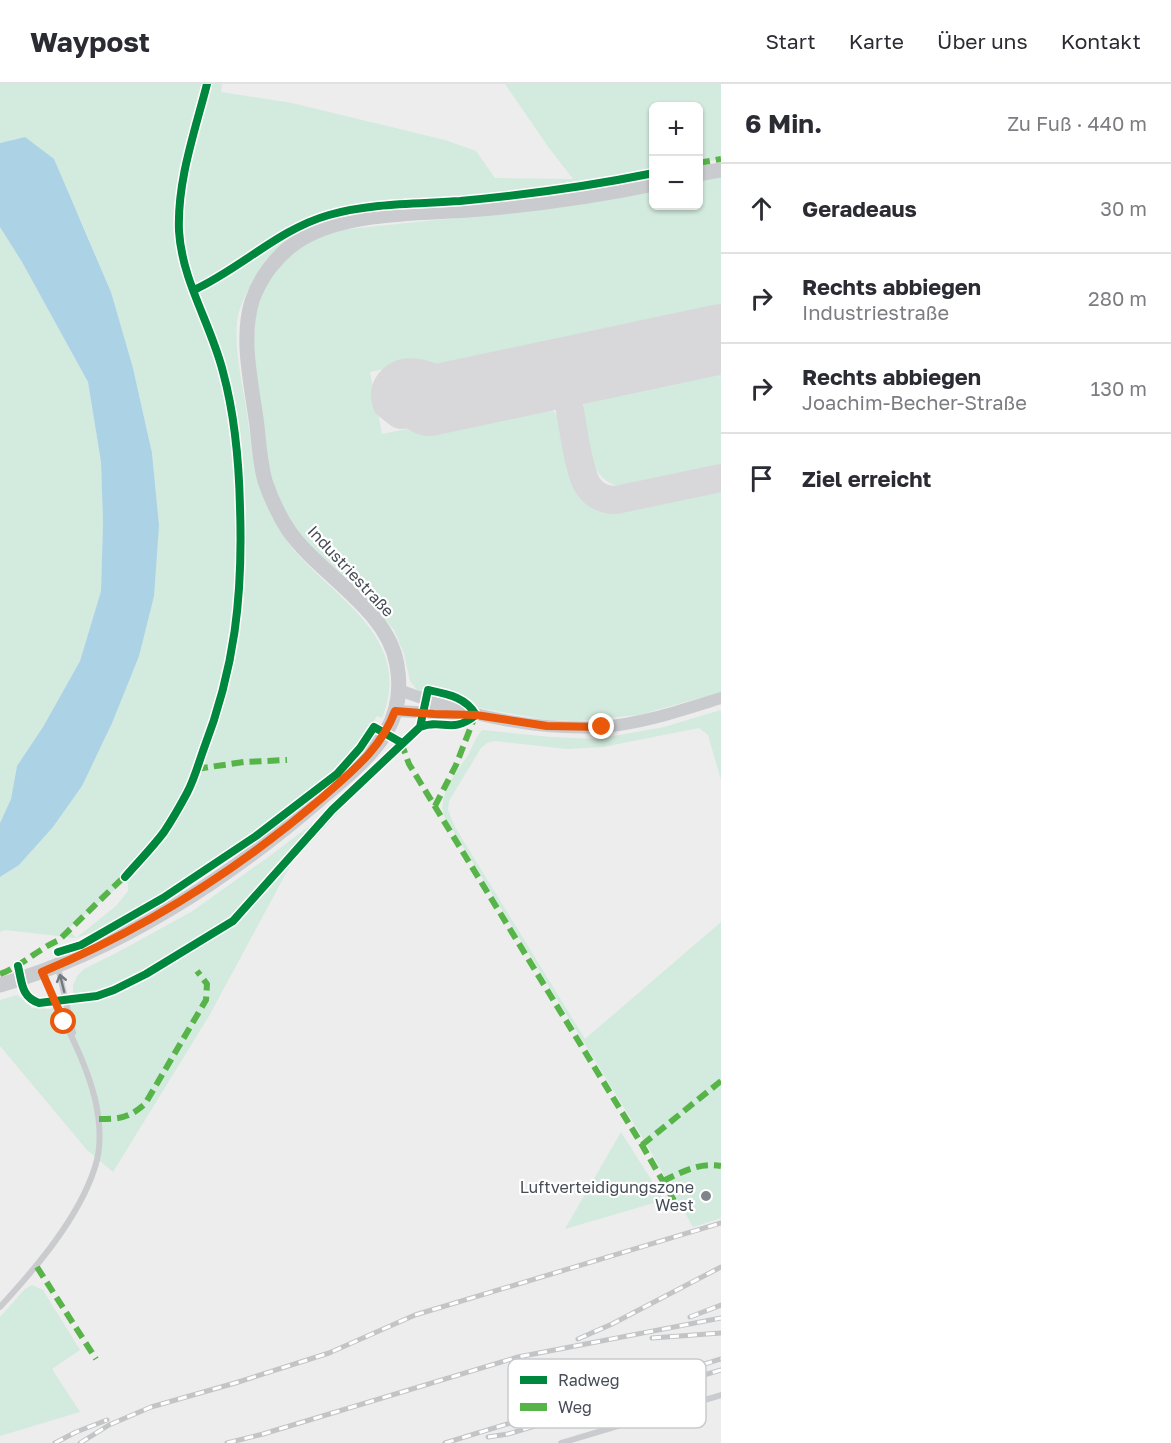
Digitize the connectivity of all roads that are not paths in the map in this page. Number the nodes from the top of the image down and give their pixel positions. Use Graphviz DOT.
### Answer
graph roads {
  1 [pos="721,170"];
  2 [pos="703,173"];
  3 [pos="649,185"];
  4 [pos="399,690"];
  5 [pos="721,698"];
  6 [pos="395,711"];
  7 [pos="476,715"];
  8 [pos="58,966"];
  9 [pos="42,972"];
  10 [pos="0,985"];
  11 [pos="75,1042"];
  12 [pos="0,1307"];
  13 [pos="721,1395"];
  14 [pos="706,1400"];
  15 [pos="611,1428"];
  16 [pos="561,1443"];
  1 -- 2 [label="street"];
  3 -- 4 [label="street, Industriestraße"];
  4 -- 6 [label="street, Industriestraße"];
  4 -- 7 [label="street"];
  5 -- 7 [label="street"];
  6 -- 7 [label="street"];
  6 -- 8 [label="street, Industriestraße"];
  8 -- 9 [label="street, Industriestraße"];
  11 -- 8 [label="lane, one-way"];
  9 -- 10 [label="street, Industriestraße"];
  9 -- 11 [label="lane"];
  11 -- 12 [label="lane"];
  13 -- 14 [label="lane"];
  15 -- 16 [label="lane"];
}
